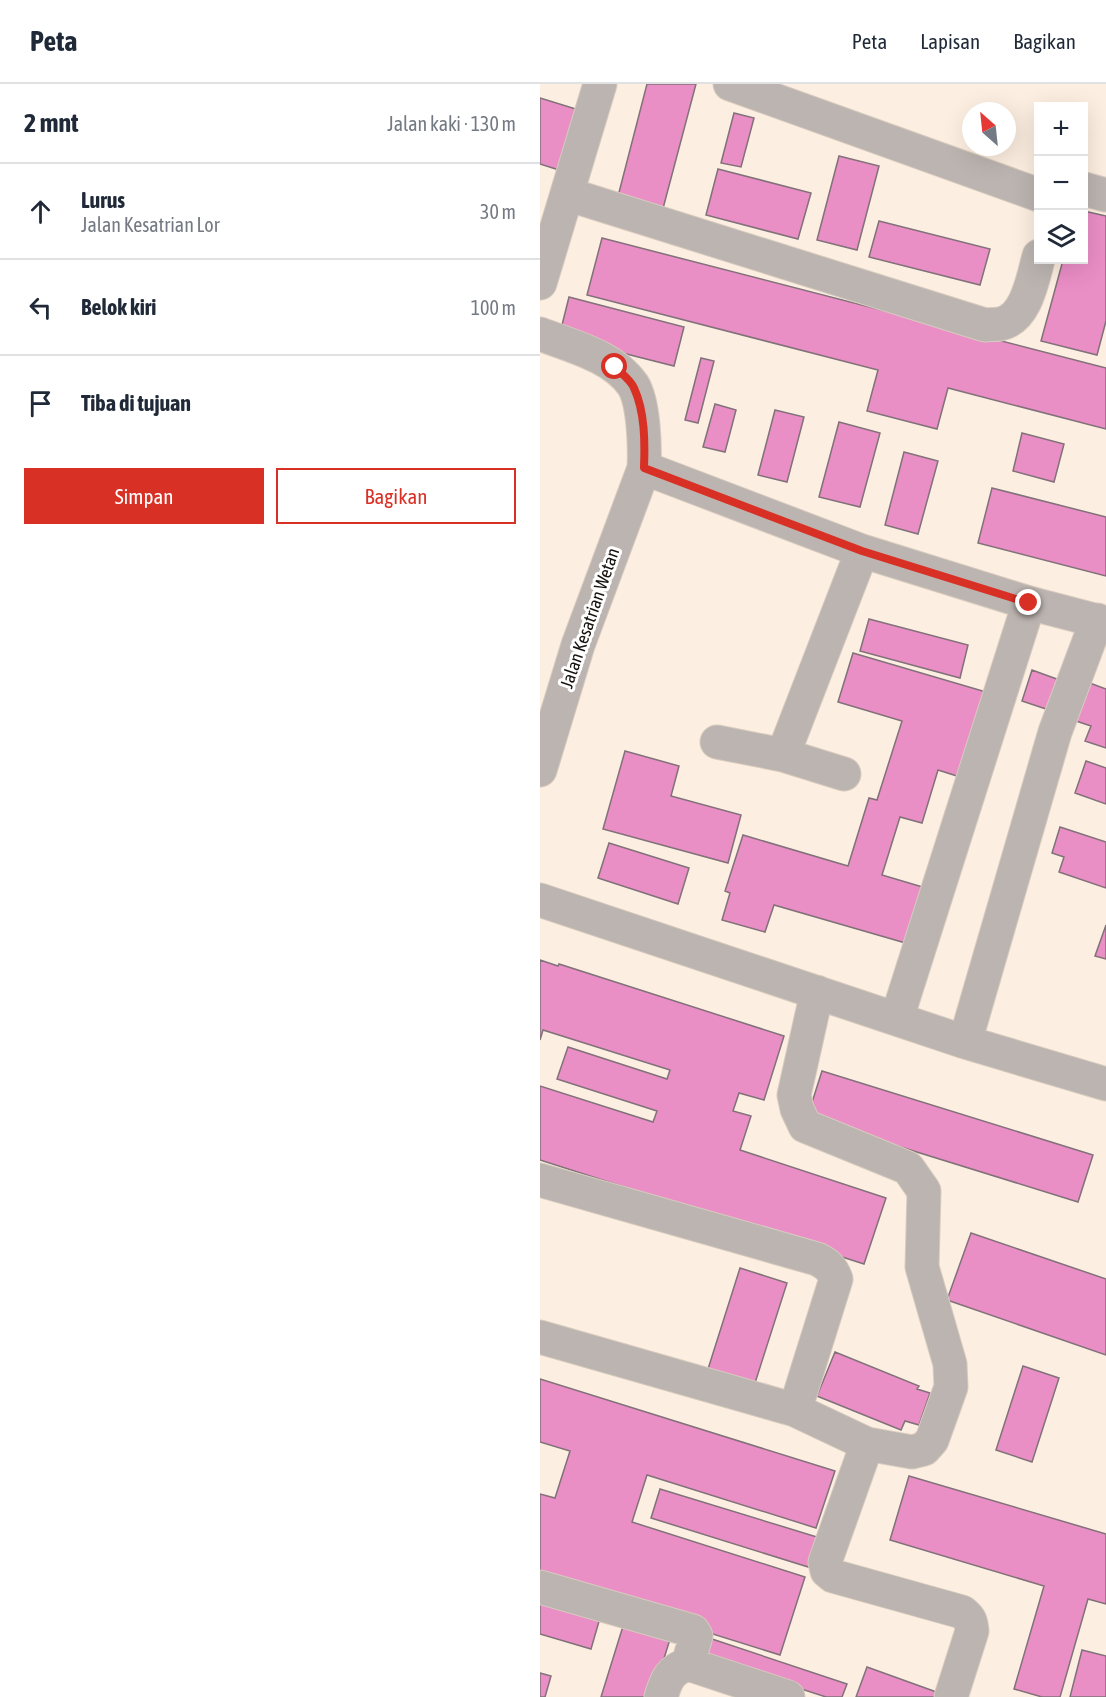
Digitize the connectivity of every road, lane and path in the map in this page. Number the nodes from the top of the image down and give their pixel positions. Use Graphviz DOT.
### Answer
graph roads {
  1 [pos="730,84"];
  2 [pos="596,85"];
  3 [pos="1088,190"];
  4 [pos="567,194"];
  5 [pos="1034,194"];
  6 [pos="1106,195"];
  7 [pos="1036,264"];
  8 [pos="540,283"];
  9 [pos="540,334"];
  10 [pos="644,468"];
  11 [pos="862,551"];
  12 [pos="1029,603"];
  13 [pos="1102,621"];
  14 [pos="717,742"];
  15 [pos="783,755"];
  16 [pos="540,770"];
  17 [pos="844,774"];
  18 [pos="540,900"];
  19 [pos="816,992"];
  20 [pos="897,1018"];
  21 [pos="965,1042"];
  22 [pos="1106,1084"];
  23 [pos="540,1180"];
  24 [pos="540,1337"];
  25 [pos="795,1410"];
  26 [pos="867,1444"];
  27 [pos="540,1587"];
  28 [pos="688,1664"];
  29 [pos="661,1697"];
  30 [pos="788,1697"];
  31 [pos="951,1697"];
  1 -- 5 [label="street"];
  2 -- 4 [label="street"];
  3 -- 6 [label="street"];
  4 -- 7 [label="street"];
  4 -- 8 [label="street"];
  9 -- 10 [label="street"];
  10 -- 11 [label="street"];
  10 -- 16 [label="street, Jalan Kesatrian Wetan"];
  11 -- 12 [label="street"];
  11 -- 15 [label="street"];
  12 -- 13 [label="street"];
  12 -- 20 [label="street"];
  13 -- 21 [label="street"];
  14 -- 15 [label="street"];
  15 -- 17 [label="street"];
  18 -- 19 [label="street"];
  19 -- 20 [label="street"];
  19 -- 26 [label="street"];
  20 -- 21 [label="street"];
  21 -- 22 [label="street"];
  23 -- 25 [label="street"];
  24 -- 25 [label="street"];
  25 -- 26 [label="street"];
  26 -- 31 [label="street"];
  27 -- 28 [label="street"];
  28 -- 29 [label="street"];
  28 -- 30 [label="street"];
}
